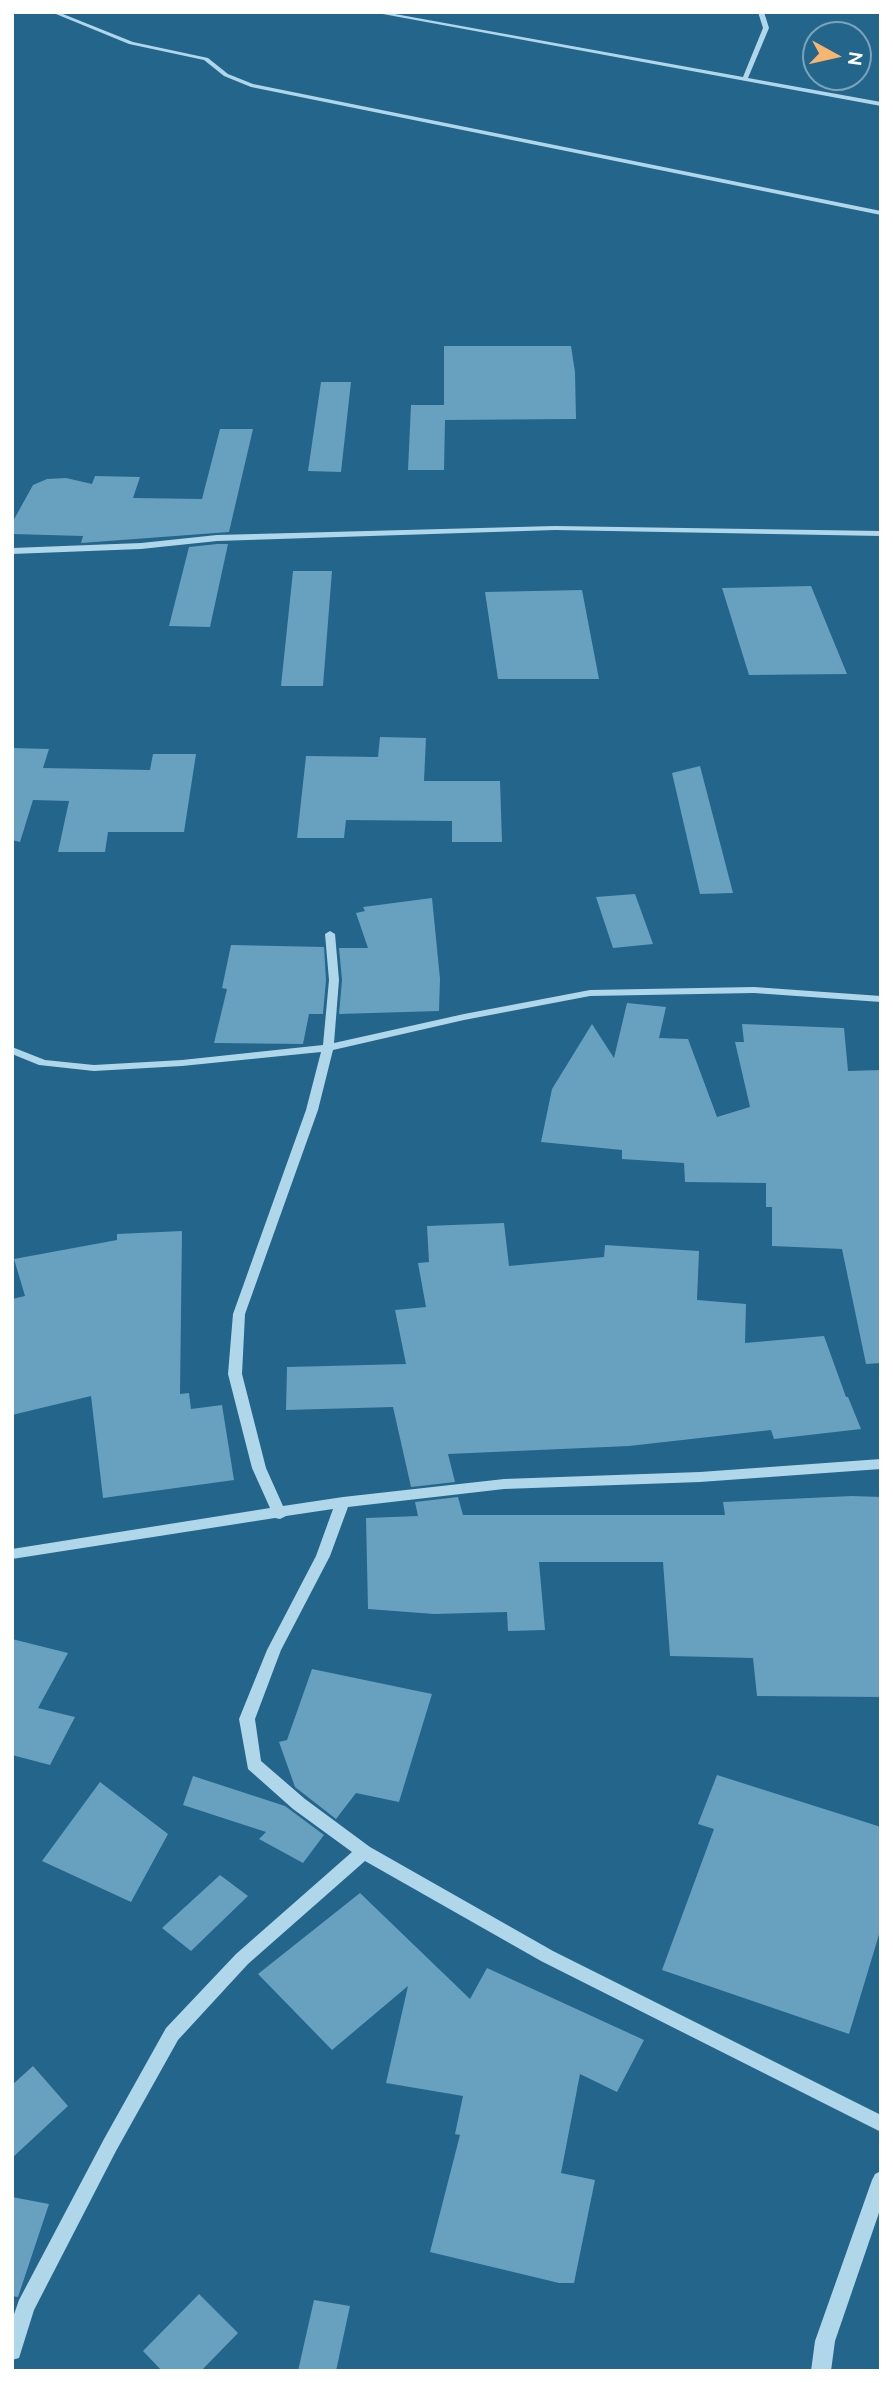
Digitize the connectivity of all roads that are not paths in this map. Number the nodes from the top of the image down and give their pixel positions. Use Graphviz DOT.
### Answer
graph roads {
  1 [pos="52,12"];
  2 [pos="374,12"];
  3 [pos="761,12"];
  4 [pos="745,79"];
  5 [pos="881,104"];
  6 [pos="881,213"];
  7 [pos="881,534"];
  8 [pos="12,551"];
  9 [pos="330,934"];
  10 [pos="881,999"];
  11 [pos="328,1048"];
  12 [pos="12,1050"];
  13 [pos="881,1464"];
  14 [pos="343,1502"];
  15 [pos="280,1514"];
  16 [pos="12,1554"];
  17 [pos="364,1852"];
  18 [pos="881,2124"];
  19 [pos="881,2180"];
  20 [pos="12,2351"];
  21 [pos="821,2371"];
  1 -- 6 [label="street"];
  2 -- 4 [label="street"];
  3 -- 4 [label="street"];
  4 -- 5 [label="street"];
  7 -- 8 [label="street"];
  9 -- 11 [label="street"];
  10 -- 11 [label="street"];
  11 -- 12 [label="street"];
  11 -- 15 [label="street"];
  13 -- 14 [label="street"];
  14 -- 15 [label="street"];
  14 -- 17 [label="street"];
  15 -- 16 [label="street"];
  17 -- 18 [label="street"];
  17 -- 20 [label="street"];
  19 -- 21 [label="street"];
}
